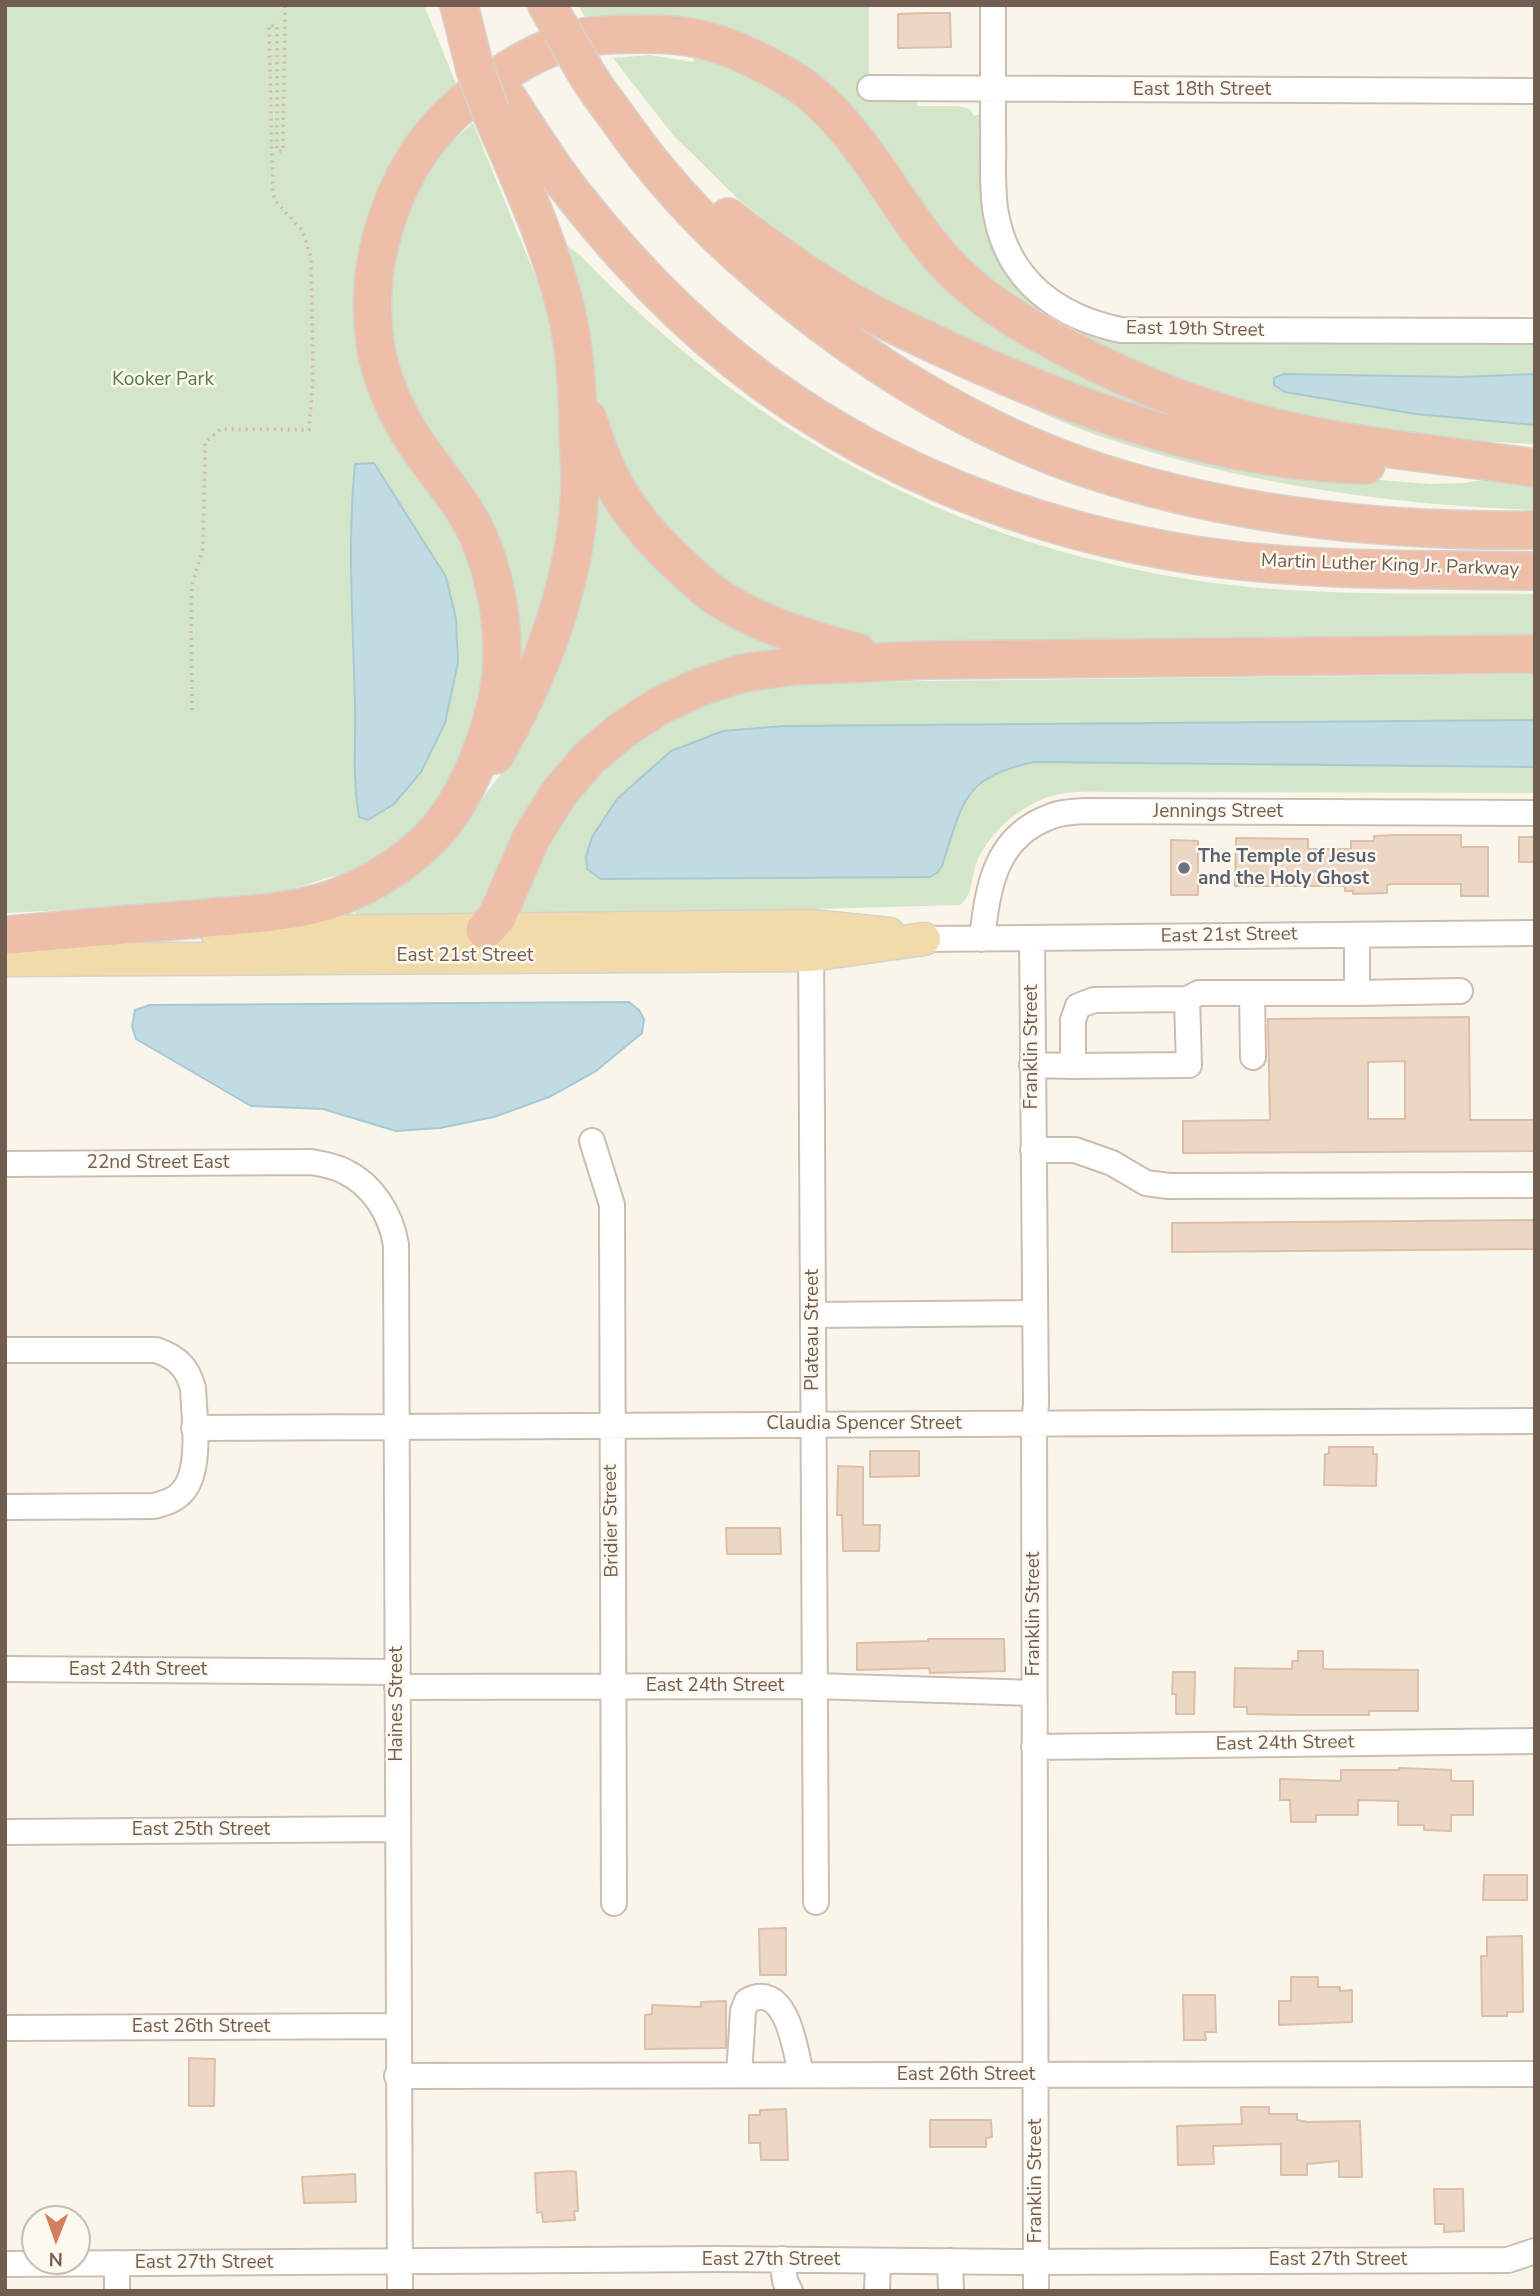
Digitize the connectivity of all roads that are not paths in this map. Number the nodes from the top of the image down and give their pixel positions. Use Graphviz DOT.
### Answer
graph roads {
  1 [pos="461,5"];
  2 [pos="993,5"];
  3 [pos="554,18"];
  4 [pos="587,74"];
  5 [pos="870,88"];
  6 [pos="993,89"];
  7 [pos="1535,90"];
  8 [pos="499,106"];
  9 [pos="1535,331"];
  10 [pos="576,377"];
  11 [pos="1533,467"];
  12 [pos="1535,530"];
  13 [pos="1535,571"];
  14 [pos="1530,654"];
  15 [pos="928,660"];
  16 [pos="459,800"];
  17 [pos="1535,813"];
  18 [pos="485,930"];
  19 [pos="1535,933"];
  20 [pos="1356,935"];
  21 [pos="1032,938"];
  22 [pos="924,939"];
  23 [pos="982,939"];
  24 [pos="811,940"];
  25 [pos="7,943"];
  26 [pos="443,955"];
  27 [pos="1460,991"];
  28 [pos="1252,993"];
  29 [pos="1357,993"];
  30 [pos="1187,999"];
  31 [pos="1253,1057"];
  32 [pos="1032,1065"];
  33 [pos="1073,1066"];
  34 [pos="592,1141"];
  35 [pos="1033,1150"];
  36 [pos="312,1161"];
  37 [pos="5,1164"];
  38 [pos="1535,1185"];
  39 [pos="1035,1313"];
  40 [pos="813,1315"];
  41 [pos="5,1350"];
  42 [pos="1535,1421"];
  43 [pos="1034,1424"];
  44 [pos="813,1425"];
  45 [pos="611,1426"];
  46 [pos="396,1427"];
  47 [pos="194,1429"];
  48 [pos="5,1507"];
  49 [pos="5,1669"];
  50 [pos="397,1680"];
  51 [pos="815,1686"];
  52 [pos="614,1687"];
  53 [pos="1034,1693"];
  54 [pos="1535,1741"];
  55 [pos="1034,1747"];
  56 [pos="397,1829"];
  57 [pos="5,1832"];
  58 [pos="816,1902"];
  59 [pos="614,1903"];
  60 [pos="397,2026"];
  61 [pos="5,2028"];
  62 [pos="1535,2074"];
  63 [pos="739,2075"];
  64 [pos="801,2075"];
  65 [pos="1036,2075"];
  66 [pos="397,2076"];
  67 [pos="1535,2251"];
  68 [pos="782,2259"];
  69 [pos="878,2261"];
  70 [pos="950,2261"];
  71 [pos="1036,2261"];
  72 [pos="399,2262"];
  73 [pos="117,2263"];
  74 [pos="5,2264"];
  75 [pos="117,2291"];
  76 [pos="400,2291"];
  77 [pos="790,2291"];
  78 [pos="877,2291"];
  79 [pos="950,2291"];
  80 [pos="1036,2291"];
  1 -- 8 [label="highway, bridge"];
  2 -- 6 [label="street"];
  3 -- 4 [label="highway, Martin Luther King Jr. Parkway, bridge"];
  4 -- 11 [label="highway"];
  4 -- 12 [label="highway, Martin Luther King Jr. Parkway"];
  5 -- 6 [label="street, East 18th Street"];
  6 -- 7 [label="street, East 18th Street"];
  6 -- 9 [label="street, East 19th Street"];
  8 -- 10 [label="highway"];
  8 -- 13 [label="highway, Martin Luther King Jr. Parkway"];
  10 -- 15 [label="highway"];
  10 -- 16 [label="highway"];
  11 -- 16 [label="highway"];
  14 -- 15 [label="highway"];
  15 -- 18 [label="highway"];
  16 -- 25 [label="highway"];
  17 -- 23 [label="street, Jennings Street"];
  18 -- 24 [label="main road, East 21st Street"];
  18 -- 25 [label="main road, East 21st Street"];
  18 -- 26 [label="street"];
  19 -- 20 [label="street, East 21st Street"];
  20 -- 21 [label="street, East 21st Street"];
  20 -- 29 [label="street"];
  21 -- 23 [label="street, East 21st Street"];
  21 -- 32 [label="street, Franklin Street"];
  22 -- 23 [label="street, East 21st Street"];
  22 -- 24 [label="main road, East 21st Street"];
  24 -- 26 [label="main road, East 21st Street"];
  24 -- 40 [label="street, Plateau Street"];
  25 -- 26 [label="main road, East 21st Street"];
  27 -- 29 [label="street"];
  28 -- 29 [label="street"];
  28 -- 30 [label="street"];
  28 -- 31 [label="street"];
  30 -- 33 [label="street"];
  30 -- 33 [label="street"];
  32 -- 33 [label="street"];
  32 -- 35 [label="street, Franklin Street"];
  34 -- 45 [label="street, Bridier Street"];
  35 -- 38 [label="street"];
  35 -- 39 [label="street, Franklin Street"];
  36 -- 37 [label="street, 22nd Street East"];
  36 -- 46 [label="street, Haines Street"];
  39 -- 40 [label="street"];
  39 -- 43 [label="street, Franklin Street"];
  40 -- 44 [label="street, Plateau Street"];
  41 -- 47 [label="street"];
  42 -- 43 [label="street, Claudia Spencer Street"];
  43 -- 44 [label="street, Claudia Spencer Street"];
  43 -- 53 [label="street, Franklin Street"];
  44 -- 45 [label="street, Claudia Spencer Street"];
  44 -- 51 [label="street, Plateau Street"];
  45 -- 46 [label="street, Claudia Spencer Street"];
  45 -- 52 [label="street, Bridier Street"];
  46 -- 47 [label="street, Claudia Spencer Street"];
  46 -- 50 [label="street, Haines Street"];
  47 -- 48 [label="street"];
  49 -- 50 [label="street, East 24th Street"];
  50 -- 52 [label="street, East 24th Street"];
  50 -- 56 [label="street, Haines Street"];
  51 -- 52 [label="street, East 24th Street"];
  51 -- 53 [label="street, East 24th Street"];
  51 -- 58 [label="street, Plateau Street"];
  52 -- 59 [label="street, Bridier Street"];
  53 -- 55 [label="street, Franklin Street"];
  54 -- 55 [label="street, East 24th Street"];
  55 -- 65 [label="street, Franklin Street"];
  56 -- 57 [label="street, East 25th Street"];
  56 -- 60 [label="street, Haines Street"];
  60 -- 61 [label="street, East 26th Street"];
  60 -- 66 [label="street, Haines Street"];
  62 -- 65 [label="street, East 26th Street"];
  63 -- 64 [label="street, East 26th Street"];
  63 -- 64 [label="street"];
  63 -- 66 [label="street, East 26th Street"];
  64 -- 65 [label="street, East 26th Street"];
  65 -- 71 [label="street, Franklin Street"];
  66 -- 72 [label="street, Haines Street"];
  67 -- 71 [label="street, East 27th Street"];
  68 -- 69 [label="street, East 27th Street"];
  68 -- 72 [label="street, East 27th Street"];
  68 -- 77 [label="street"];
  69 -- 70 [label="street, East 27th Street"];
  69 -- 78 [label="street"];
  70 -- 71 [label="street, East 27th Street"];
  70 -- 79 [label="street"];
  71 -- 80 [label="street, Franklin Street"];
  72 -- 73 [label="street, East 27th Street"];
  72 -- 76 [label="street, Haines Street"];
  73 -- 74 [label="street, East 27th Street"];
  73 -- 75 [label="street"];
}
